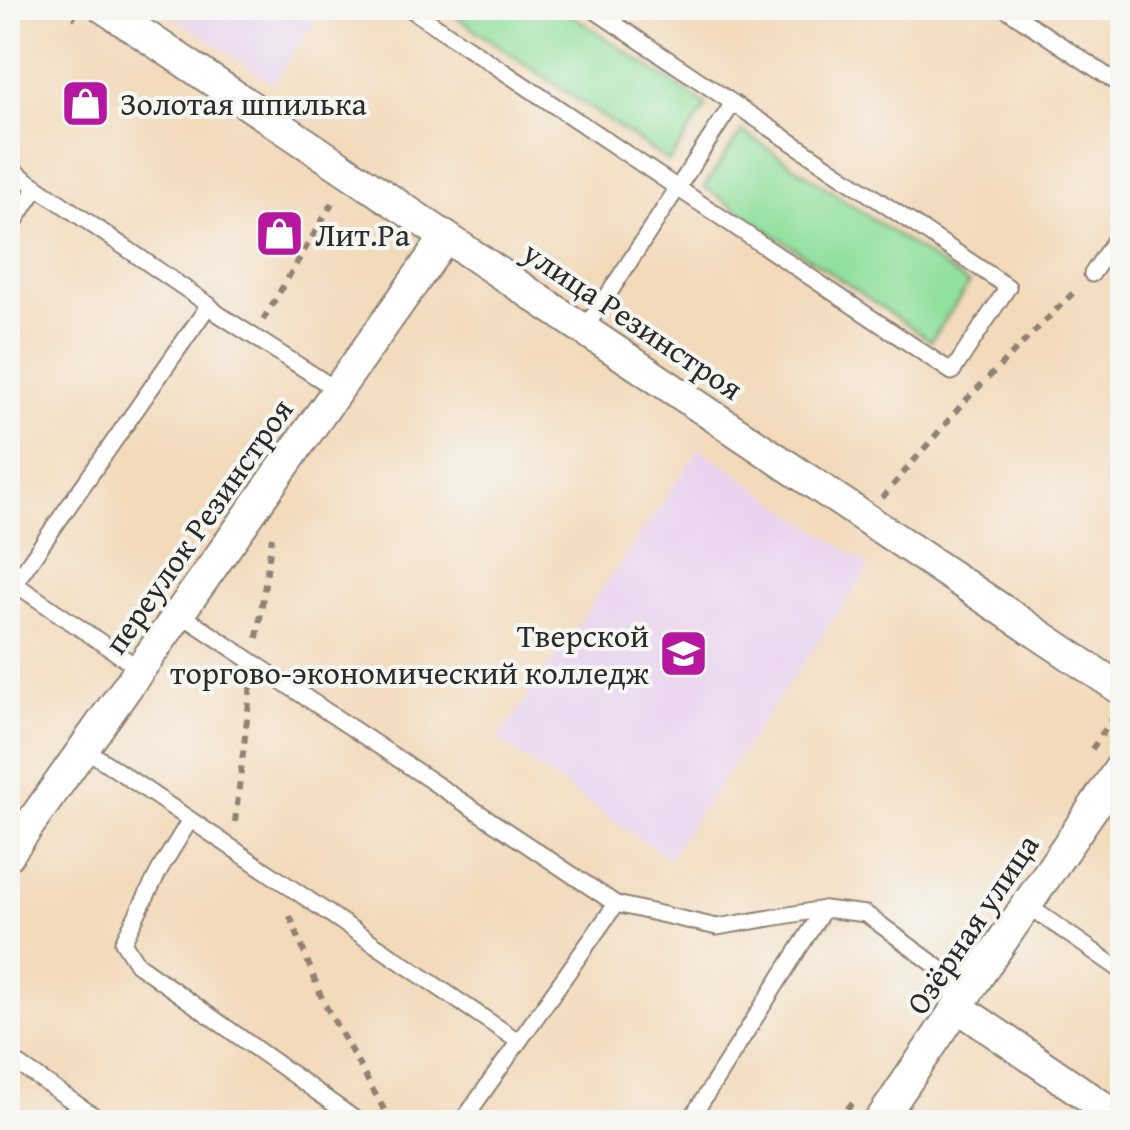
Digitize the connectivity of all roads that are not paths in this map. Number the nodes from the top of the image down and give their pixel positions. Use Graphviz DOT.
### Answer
graph roads {
  1 [pos="104,8"];
  2 [pos="409,8"];
  3 [pos="591,8"];
  4 [pos="1005,8"];
  5 [pos="1122,86"];
  6 [pos="733,103"];
  7 [pos="8,167"];
  8 [pos="677,187"];
  9 [pos="38,188"];
  10 [pos="1122,229"];
  11 [pos="8,232"];
  12 [pos="446,237"];
  13 [pos="1092,274"];
  14 [pos="209,305"];
  15 [pos="583,328"];
  16 [pos="337,390"];
  17 [pos="10,585"];
  18 [pos="179,613"];
  19 [pos="140,669"];
  20 [pos="1122,690"];
  21 [pos="84,748"];
  22 [pos="1122,765"];
  23 [pos="190,820"];
  24 [pos="8,855"];
  25 [pos="616,904"];
  26 [pos="1027,905"];
  27 [pos="824,909"];
  28 [pos="1122,971"];
  29 [pos="958,1007"];
  30 [pos="518,1041"];
  31 [pos="8,1056"];
  32 [pos="1121,1117"];
  33 [pos="102,1122"];
  34 [pos="359,1122"];
  35 [pos="462,1122"];
  36 [pos="688,1122"];
  37 [pos="879,1122"];
  1 -- 12 [label="street, улица Резинстроя"];
  2 -- 8 [label="lane"];
  3 -- 6 [label="lane"];
  4 -- 5 [label="lane"];
  6 -- 8 [label="lane"];
  6 -- 8 [label="lane"];
  7 -- 9 [label="lane"];
  8 -- 15 [label="lane"];
  9 -- 11 [label="lane"];
  9 -- 14 [label="lane"];
  10 -- 13 [label="lane"];
  12 -- 15 [label="street, улица Резинстроя"];
  12 -- 16 [label="street, переулок Резинстроя"];
  14 -- 16 [label="lane"];
  14 -- 17 [label="lane"];
  15 -- 20 [label="street, улица Резинстроя"];
  16 -- 18 [label="street, переулок Резинстроя"];
  17 -- 19 [label="lane"];
  18 -- 19 [label="street, переулок Резинстроя"];
  18 -- 25 [label="lane"];
  19 -- 21 [label="street, переулок Резинстроя"];
  21 -- 23 [label="lane"];
  21 -- 24 [label="street, переулок Резинстроя"];
  22 -- 26 [label="street, Озёрная улица"];
  23 -- 30 [label="lane"];
  23 -- 34 [label="lane"];
  25 -- 27 [label="lane"];
  25 -- 30 [label="lane"];
  26 -- 28 [label="lane"];
  26 -- 29 [label="street, Озёрная улица"];
  27 -- 29 [label="lane"];
  27 -- 36 [label="lane"];
  29 -- 32 [label="street"];
  29 -- 37 [label="street, Озёрная улица"];
  30 -- 35 [label="lane"];
  31 -- 33 [label="lane"];
}
